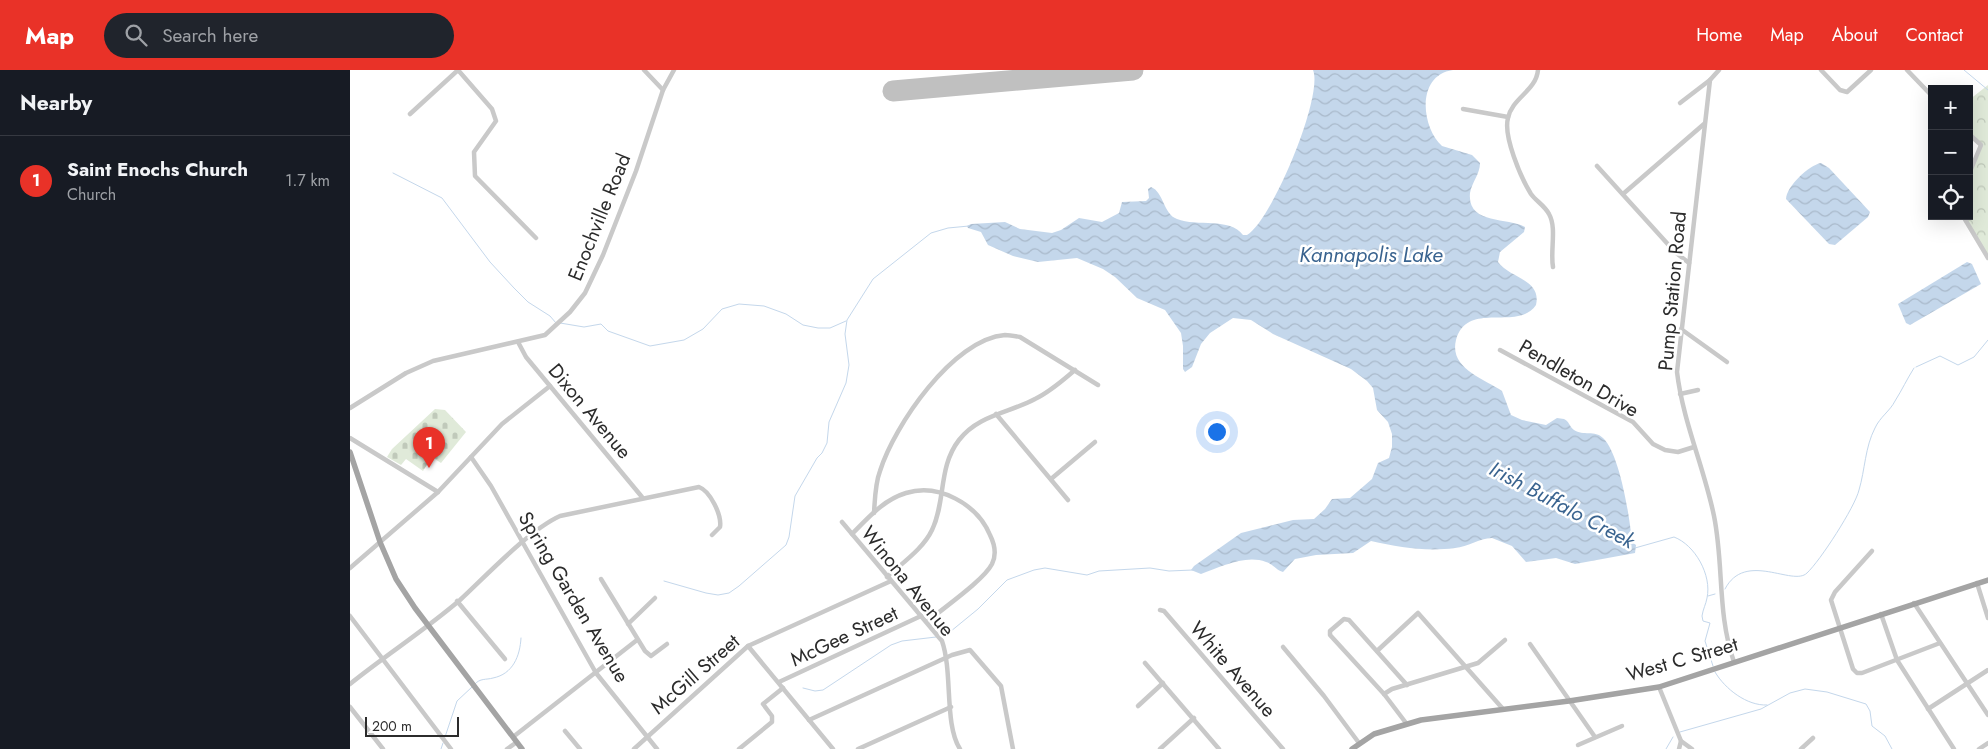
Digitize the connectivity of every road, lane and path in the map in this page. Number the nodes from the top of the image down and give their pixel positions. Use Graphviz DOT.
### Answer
graph roads {
  1 [pos="458,70"];
  2 [pos="644,70"];
  3 [pos="674,70"];
  4 [pos="1538,70"];
  5 [pos="1719,70"];
  6 [pos="1821,70"];
  7 [pos="1871,70"];
  8 [pos="1906,70"];
  9 [pos="1710,80"];
  10 [pos="663,90"];
  11 [pos="1928,92"];
  12 [pos="1680,103"];
  13 [pos="1463,109"];
  14 [pos="410,114"];
  15 [pos="1508,118"];
  16 [pos="1704,124"];
  17 [pos="1973,138"];
  18 [pos="1973,165"];
  19 [pos="1598,166"];
  20 [pos="1623,194"];
  21 [pos="1965,220"];
  22 [pos="536,238"];
  23 [pos="1988,258"];
  24 [pos="1689,263"];
  25 [pos="1553,267"];
  26 [pos="1682,329"];
  27 [pos="518,342"];
  28 [pos="1500,350"];
  29 [pos="1727,362"];
  30 [pos="1074,370"];
  31 [pos="1098,385"];
  32 [pos="550,386"];
  33 [pos="1698,390"];
  34 [pos="1680,394"];
  35 [pos="350,408"];
  36 [pos="996,414"];
  37 [pos="350,438"];
  38 [pos="1095,442"];
  39 [pos="1694,447"];
  40 [pos="350,452"];
  41 [pos="470,457"];
  42 [pos="1051,480"];
  43 [pos="438,492"];
  44 [pos="942,493"];
  45 [pos="642,497"];
  46 [pos="1068,500"];
  47 [pos="874,513"];
  48 [pos="842,522"];
  49 [pos="852,534"];
  50 [pos="712,535"];
  51 [pos="380,542"];
  52 [pos="523,543"];
  53 [pos="1872,550"];
  54 [pos="350,568"];
  55 [pos="601,579"];
  56 [pos="889,579"];
  57 [pos="1988,580"];
  58 [pos="1977,583"];
  59 [pos="655,598"];
  60 [pos="458,602"];
  61 [pos="1914,603"];
  62 [pos="1160,610"];
  63 [pos="1881,614"];
  64 [pos="350,616"];
  65 [pos="921,616"];
  66 [pos="1988,618"];
  67 [pos="927,622"];
  68 [pos="428,624"];
  69 [pos="628,624"];
  70 [pos="1840,628"];
  71 [pos="637,640"];
  72 [pos="1505,640"];
  73 [pos="1940,643"];
  74 [pos="667,644"];
  75 [pos="1530,644"];
  76 [pos="748,646"];
  77 [pos="1283,647"];
  78 [pos="1377,651"];
  79 [pos="382,658"];
  80 [pos="948,658"];
  81 [pos="505,659"];
  82 [pos="1897,660"];
  83 [pos="1734,662"];
  84 [pos="1145,663"];
  85 [pos="1466,667"];
  86 [pos="1988,670"];
  87 [pos="596,673"];
  88 [pos="779,682"];
  89 [pos="1164,683"];
  90 [pos="1968,683"];
  91 [pos="350,684"];
  92 [pos="1407,685"];
  93 [pos="1659,687"];
  94 [pos="783,688"];
  95 [pos="1384,694"];
  96 [pos="1569,701"];
  97 [pos="1138,706"];
  98 [pos="350,707"];
  99 [pos="951,707"];
  100 [pos="1503,709"];
  101 [pos="1928,709"];
  102 [pos="1988,715"];
  103 [pos="1194,718"];
  104 [pos="809,720"];
  105 [pos="1406,723"];
  106 [pos="1622,726"];
  107 [pos="564,731"];
  108 [pos="647,737"];
  109 [pos="1596,737"];
  110 [pos="1813,738"];
  111 [pos="515,740"];
  112 [pos="1681,741"];
  113 [pos="1988,743"];
  114 [pos="1359,744"];
  115 [pos="1578,745"];
  116 [pos="383,749"];
  117 [pos="451,749"];
  118 [pos="507,749"];
  119 [pos="522,749"];
  120 [pos="580,749"];
  121 [pos="634,749"];
  122 [pos="657,749"];
  123 [pos="739,749"];
  124 [pos="834,749"];
  125 [pos="858,749"];
  126 [pos="960,749"];
  127 [pos="1013,749"];
  128 [pos="1160,749"];
  129 [pos="1219,749"];
  130 [pos="1283,749"];
  131 [pos="1352,749"];
  132 [pos="1679,749"];
  133 [pos="1692,749"];
  134 [pos="1801,749"];
  135 [pos="1954,749"];
  136 [pos="1979,749"];
  1 -- 14 [label="street"];
  1 -- 22 [label="street"];
  2 -- 10 [label="street"];
  3 -- 10 [label="street, Enochville Road"];
  4 -- 15 [label="street"];
  5 -- 9 [label="street"];
  6 -- 7 [label="street"];
  8 -- 11 [label="street"];
  9 -- 12 [label="street"];
  9 -- 16 [label="street, Pump Station Road"];
  10 -- 27 [label="street, Enochville Road"];
  13 -- 15 [label="street"];
  15 -- 25 [label="street"];
  16 -- 20 [label="street"];
  16 -- 24 [label="street, Pump Station Road"];
  17 -- 18 [label="street"];
  19 -- 20 [label="street"];
  20 -- 24 [label="street"];
  21 -- 23 [label="street"];
  24 -- 26 [label="street, Pump Station Road"];
  26 -- 29 [label="street"];
  26 -- 34 [label="street, Pump Station Road"];
  27 -- 32 [label="street, Dixon Avenue"];
  27 -- 35 [label="street, Enochville Road"];
  28 -- 39 [label="street, Pendleton Drive"];
  30 -- 31 [label="street"];
  30 -- 36 [label="street, McGill Street"];
  30 -- 47 [label="street"];
  32 -- 41 [label="street"];
  32 -- 45 [label="street, Dixon Avenue"];
  33 -- 34 [label="street"];
  34 -- 39 [label="street, Pump Station Road"];
  36 -- 42 [label="street"];
  36 -- 44 [label="street, McGill Street"];
  37 -- 43 [label="street"];
  38 -- 42 [label="street"];
  39 -- 83 [label="street, Pump Station Road"];
  40 -- 51 [label="main road"];
  41 -- 43 [label="street"];
  41 -- 52 [label="street, Spring Garden Avenue"];
  42 -- 46 [label="street"];
  43 -- 51 [label="street"];
  44 -- 47 [label="street"];
  44 -- 56 [label="street, McGill Street"];
  44 -- 67 [label="street"];
  45 -- 50 [label="street"];
  45 -- 52 [label="street"];
  47 -- 49 [label="street"];
  48 -- 49 [label="street, Winona Avenue"];
  49 -- 56 [label="street, Winona Avenue"];
  51 -- 54 [label="street"];
  51 -- 68 [label="main road"];
  52 -- 60 [label="street"];
  52 -- 87 [label="street, Spring Garden Avenue"];
  53 -- 70 [label="street"];
  55 -- 69 [label="street"];
  56 -- 65 [label="street, Winona Avenue"];
  56 -- 76 [label="street, McGill Street"];
  57 -- 58 [label="main road, West C Street"];
  58 -- 61 [label="main road, West C Street"];
  58 -- 66 [label="street"];
  59 -- 69 [label="street"];
  60 -- 68 [label="street"];
  60 -- 81 [label="street"];
  61 -- 63 [label="main road, West C Street"];
  61 -- 73 [label="street"];
  62 -- 130 [label="street, White Avenue"];
  63 -- 70 [label="main road, West C Street"];
  63 -- 82 [label="street"];
  64 -- 79 [label="street"];
  65 -- 67 [label="street, Winona Avenue"];
  65 -- 88 [label="street, McGee Street"];
  67 -- 80 [label="street, Winona Avenue"];
  68 -- 79 [label="street"];
  68 -- 111 [label="main road"];
  69 -- 71 [label="street"];
  70 -- 82 [label="street"];
  70 -- 83 [label="main road, West C Street"];
  71 -- 74 [label="street"];
  71 -- 87 [label="street"];
  72 -- 85 [label="street"];
  73 -- 82 [label="street"];
  73 -- 90 [label="street"];
  75 -- 96 [label="street"];
  76 -- 88 [label="street"];
  76 -- 108 [label="street, McGill Street"];
  77 -- 114 [label="street"];
  78 -- 85 [label="street"];
  78 -- 92 [label="street"];
  78 -- 95 [label="street"];
  79 -- 91 [label="street"];
  79 -- 117 [label="street"];
  80 -- 99 [label="street, Winona Avenue"];
  80 -- 104 [label="street"];
  80 -- 127 [label="street"];
  82 -- 101 [label="street"];
  83 -- 93 [label="main road, West C Street"];
  84 -- 89 [label="street"];
  85 -- 92 [label="street"];
  85 -- 100 [label="street"];
  86 -- 90 [label="street"];
  87 -- 108 [label="street, Spring Garden Avenue"];
  87 -- 111 [label="street"];
  88 -- 94 [label="street"];
  89 -- 97 [label="street"];
  89 -- 103 [label="street"];
  90 -- 101 [label="street"];
  90 -- 102 [label="street"];
  92 -- 95 [label="street"];
  93 -- 96 [label="main road, West C Street"];
  93 -- 112 [label="street"];
  94 -- 104 [label="street"];
  94 -- 123 [label="street"];
  95 -- 105 [label="street"];
  96 -- 100 [label="main road, West C Street"];
  96 -- 109 [label="street"];
  98 -- 116 [label="street"];
  99 -- 125 [label="street"];
  99 -- 126 [label="street, Winona Avenue"];
  100 -- 105 [label="main road, West C Street"];
  101 -- 135 [label="street"];
  103 -- 128 [label="street"];
  103 -- 129 [label="street"];
  104 -- 124 [label="street"];
  105 -- 114 [label="main road, West C Street"];
  106 -- 109 [label="street"];
  107 -- 120 [label="street"];
  108 -- 121 [label="street, McGill Street"];
  108 -- 122 [label="street, Spring Garden Avenue"];
  109 -- 115 [label="street"];
  110 -- 134 [label="street"];
  111 -- 118 [label="street"];
  111 -- 119 [label="main road"];
  112 -- 132 [label="street"];
  112 -- 133 [label="street"];
  113 -- 136 [label="street"];
  114 -- 131 [label="main road, West C Street"];
}
